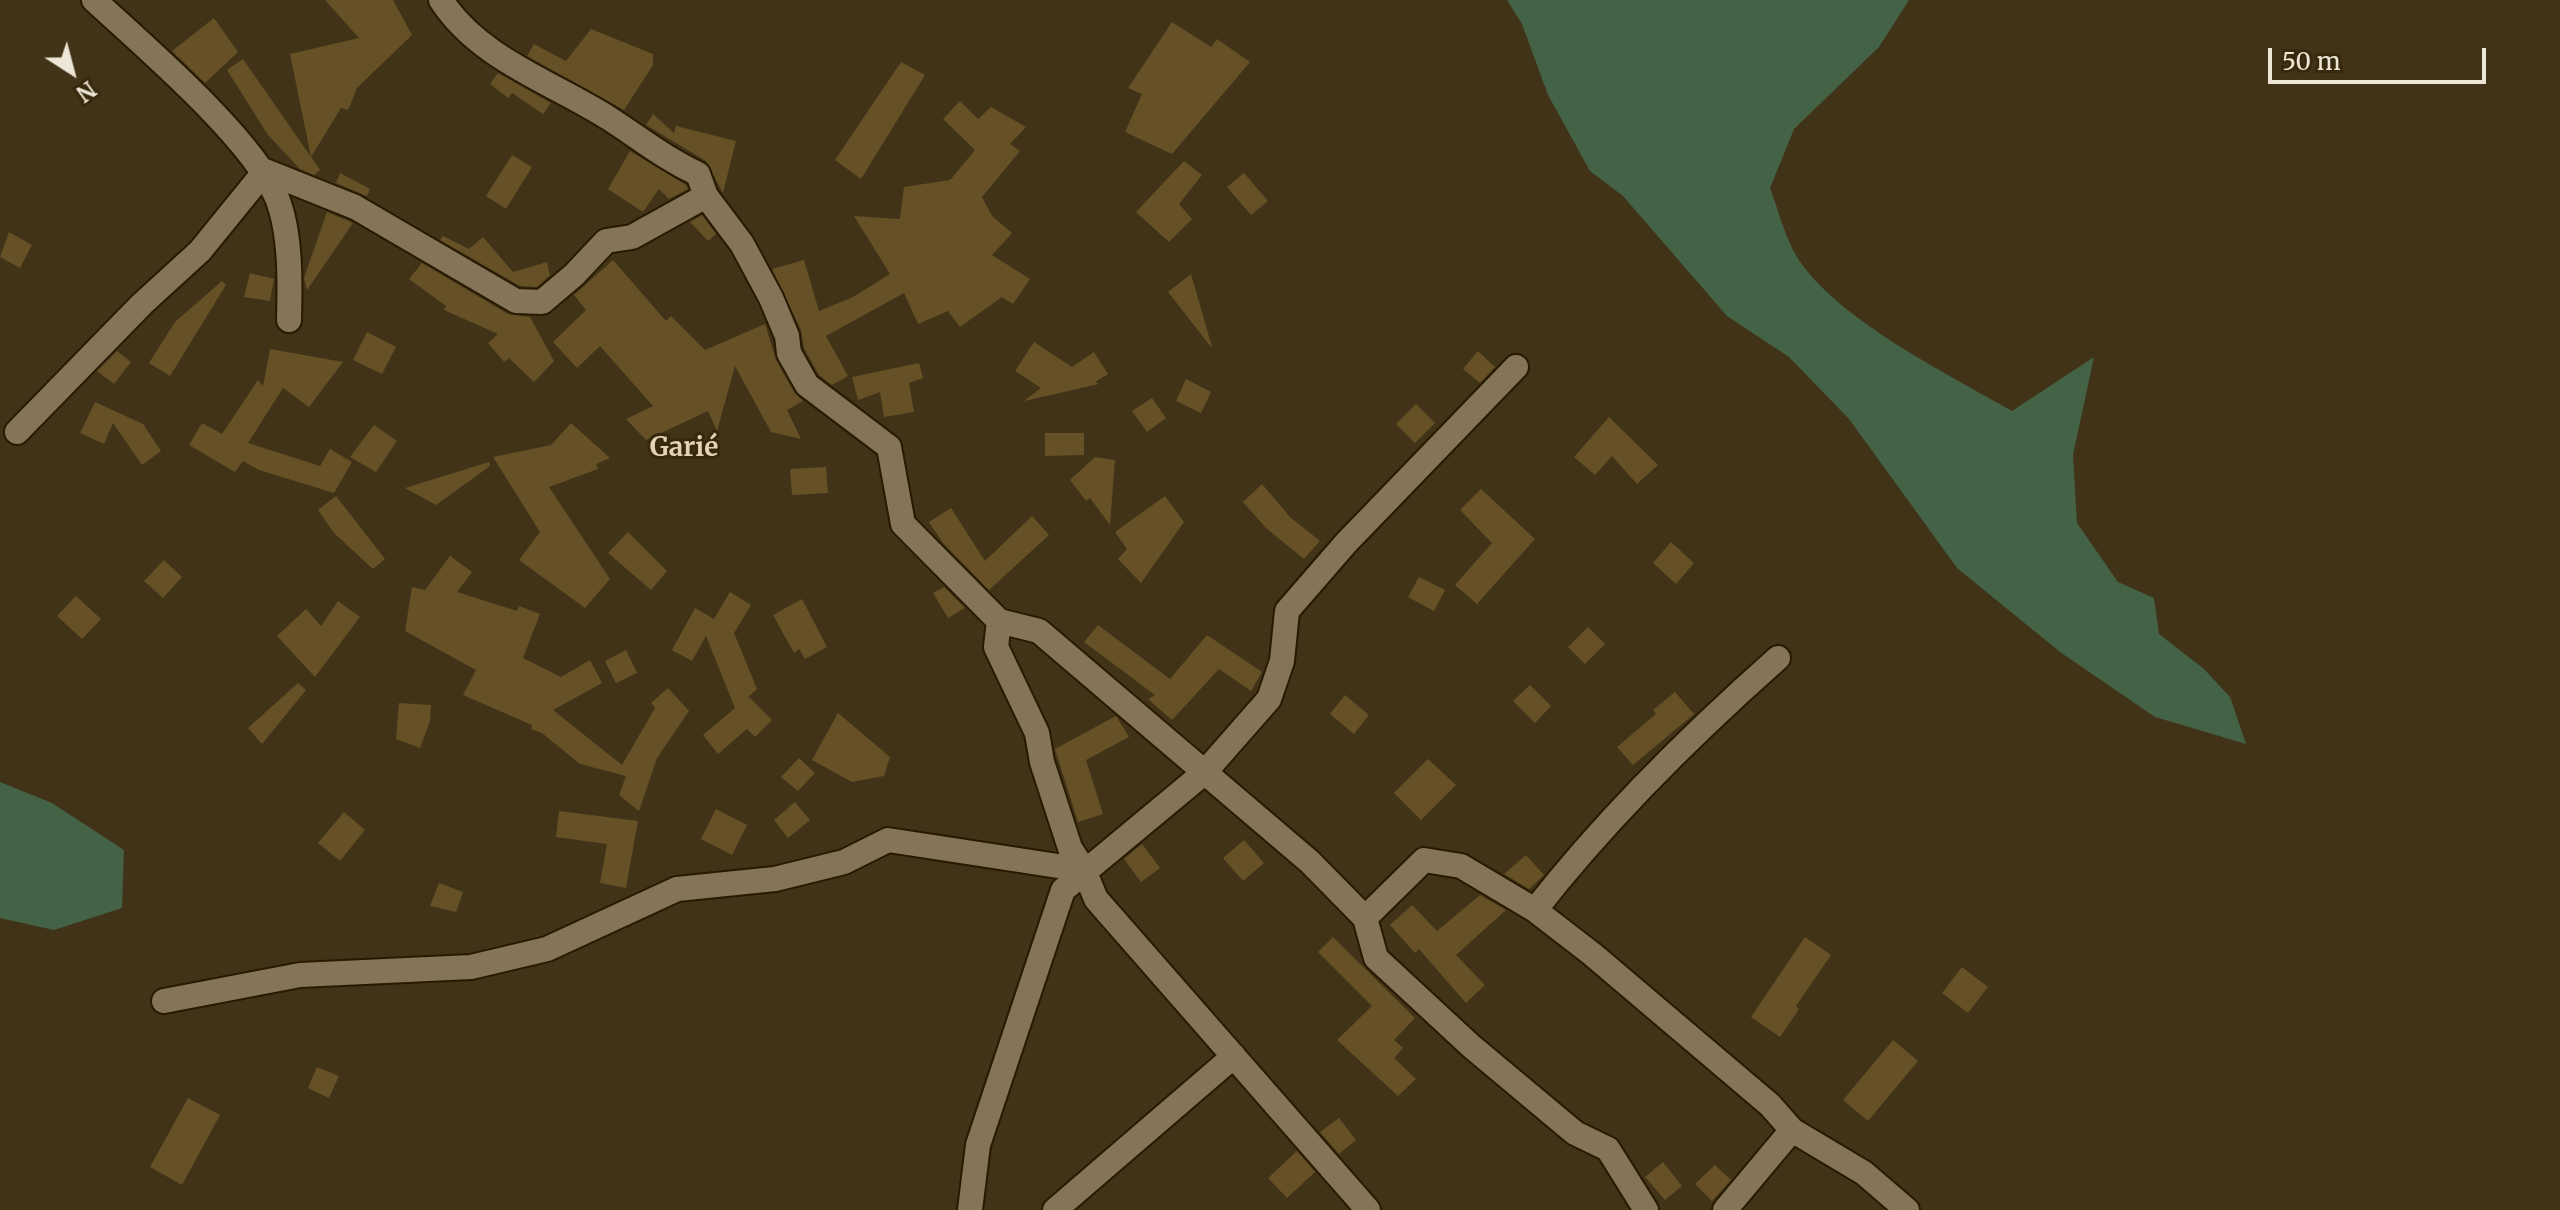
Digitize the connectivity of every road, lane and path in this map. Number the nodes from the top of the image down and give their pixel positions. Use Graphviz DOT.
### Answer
graph roads {
  1 [pos="95,0"];
  2 [pos="441,0"];
  3 [pos="265,171"];
  4 [pos="706,196"];
  5 [pos="289,320"];
  6 [pos="1516,367"];
  7 [pos="17,432"];
  8 [pos="999,621"];
  9 [pos="1778,658"];
  10 [pos="1205,772"];
  11 [pos="1084,870"];
  12 [pos="1535,910"];
  13 [pos="1365,918"];
  14 [pos="164,1001"];
  15 [pos="1234,1056"];
  16 [pos="1792,1130"];
  17 [pos="970,1210"];
  18 [pos="1055,1210"];
  19 [pos="1368,1210"];
  20 [pos="1646,1210"];
  21 [pos="1725,1210"];
  22 [pos="1907,1210"];
  1 -- 3 [label="street"];
  2 -- 4 [label="street"];
  3 -- 4 [label="street"];
  3 -- 5 [label="street"];
  3 -- 7 [label="street"];
  4 -- 8 [label="street"];
  6 -- 10 [label="street"];
  8 -- 10 [label="street"];
  8 -- 11 [label="street"];
  9 -- 12 [label="street"];
  10 -- 11 [label="street"];
  10 -- 13 [label="street"];
  11 -- 14 [label="street"];
  11 -- 15 [label="street"];
  11 -- 17 [label="street"];
  12 -- 13 [label="street"];
  12 -- 16 [label="street"];
  13 -- 20 [label="street"];
  15 -- 18 [label="street"];
  15 -- 19 [label="street"];
  16 -- 21 [label="street"];
  16 -- 22 [label="street"];
}
